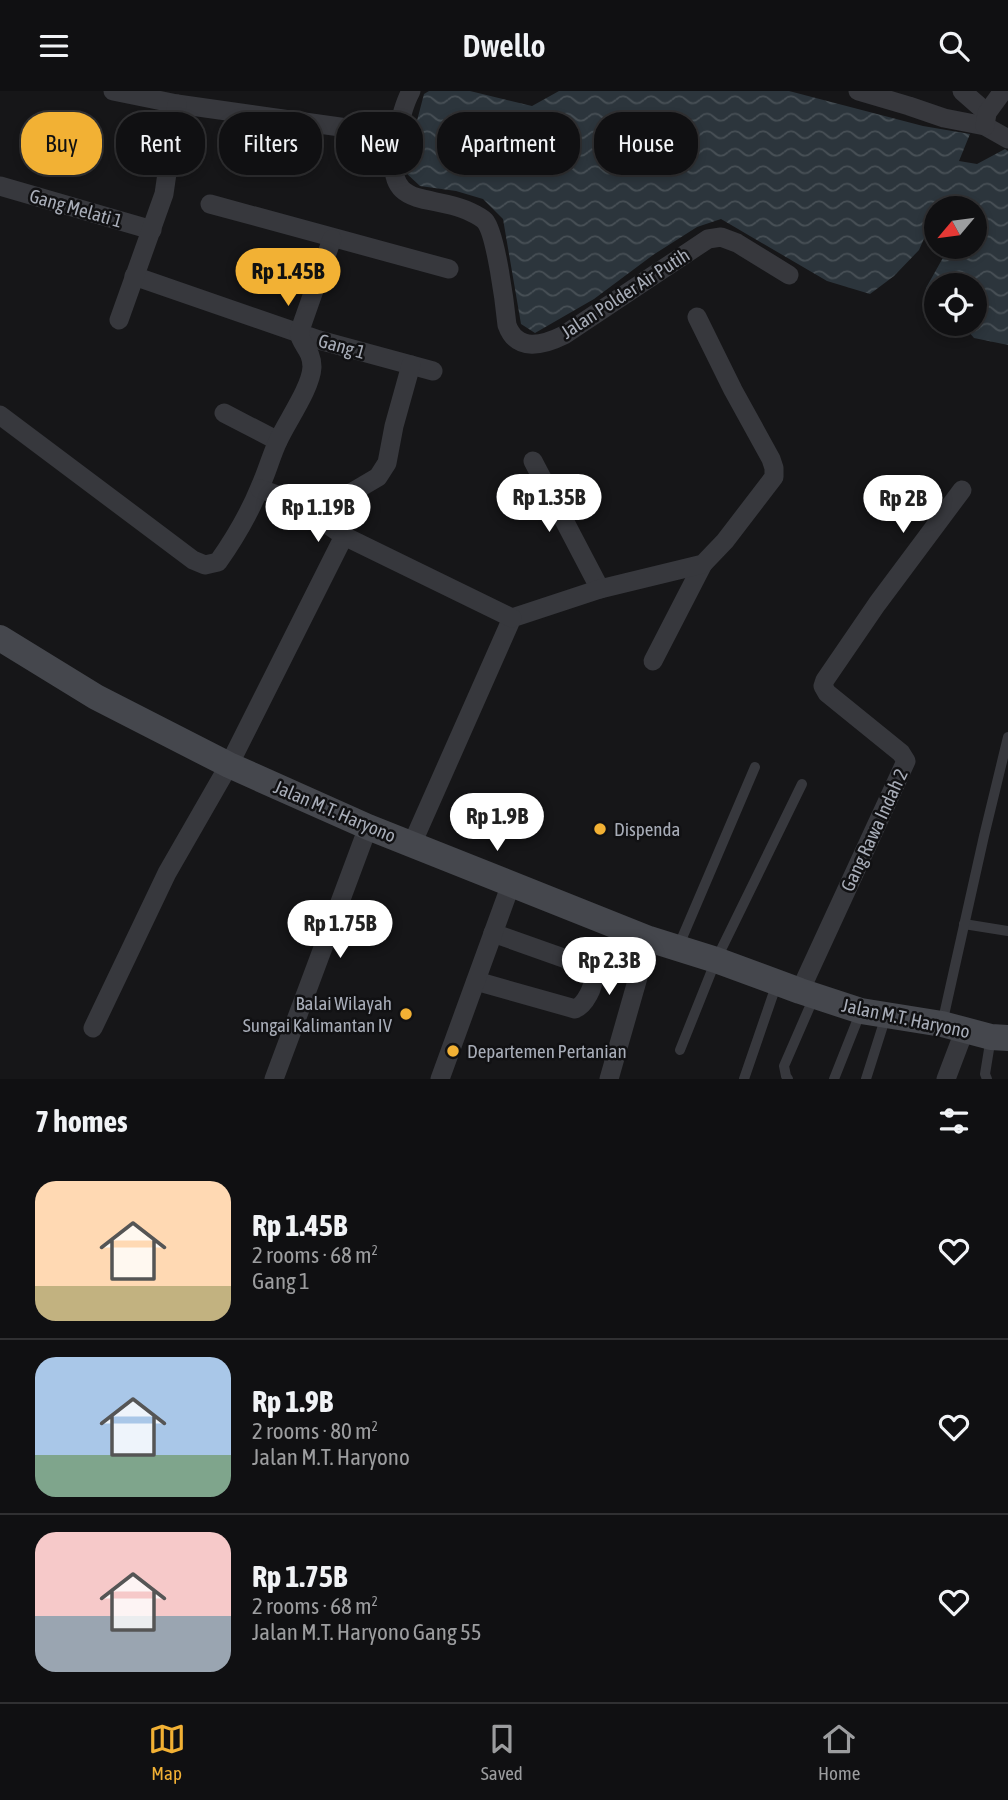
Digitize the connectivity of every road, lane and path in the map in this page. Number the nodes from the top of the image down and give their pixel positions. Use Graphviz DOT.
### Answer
graph roads {
  1 [pos="113,91"];
  2 [pos="411,91"];
  3 [pos="858,91"];
  4 [pos="962,91"];
  5 [pos="1003,91"];
  6 [pos="177,104"];
  7 [pos="404,112"];
  8 [pos="986,119"];
  9 [pos="336,126"];
  10 [pos="1008,139"];
  11 [pos="396,175"];
  12 [pos="0,186"];
  13 [pos="210,204"];
  14 [pos="152,230"];
  15 [pos="332,239"];
  16 [pos="449,269"];
  17 [pos="789,275"];
  18 [pos="134,276"];
  19 [pos="696,317"];
  20 [pos="119,320"];
  21 [pos="299,333"];
  22 [pos="411,365"];
  23 [pos="433,371"];
  24 [pos="224,412"];
  25 [pos="0,415"];
  26 [pos="278,441"];
  27 [pos="533,461"];
  28 [pos="260,489"];
  29 [pos="962,490"];
  30 [pos="292,501"];
  31 [pos="344,536"];
  32 [pos="703,565"];
  33 [pos="600,589"];
  34 [pos="512,618"];
  35 [pos="0,638"];
  36 [pos="653,661"];
  37 [pos="1008,737"];
  38 [pos="229,765"];
  39 [pos="755,767"];
  40 [pos="802,783"];
  41 [pos="369,827"];
  42 [pos="412,844"];
  43 [pos="509,888"];
  44 [pos="964,924"];
  45 [pos="494,930"];
  46 [pos="1008,931"];
  47 [pos="649,939"];
  48 [pos="677,949"];
  49 [pos="716,960"];
  50 [pos="475,981"];
  51 [pos="797,990"];
  52 [pos="874,1013"];
  53 [pos="953,1026"];
  54 [pos="93,1028"];
  55 [pos="1000,1038"];
  56 [pos="680,1050"];
  57 [pos="274,1079"];
  58 [pos="440,1079"];
  59 [pos="609,1079"];
  60 [pos="744,1079"];
  61 [pos="788,1079"];
  62 [pos="834,1079"];
  63 [pos="866,1079"];
  64 [pos="946,1079"];
  65 [pos="987,1079"];
  1 -- 6 [label="street"];
  2 -- 7 [label="street, Jalan Polder Air Putih"];
  3 -- 8 [label="street"];
  4 -- 8 [label="street"];
  5 -- 8 [label="street"];
  6 -- 9 [label="street"];
  6 -- 14 [label="street"];
  8 -- 10 [label="street"];
  11 -- 17 [label="street, Jalan Polder Air Putih"];
  12 -- 14 [label="street, Gang Melati 1"];
  13 -- 15 [label="street"];
  14 -- 18 [label="street"];
  15 -- 16 [label="street"];
  15 -- 21 [label="street"];
  18 -- 20 [label="street"];
  18 -- 21 [label="street, Gang 1"];
  19 -- 32 [label="street"];
  21 -- 22 [label="street, Gang 1"];
  21 -- 26 [label="street"];
  22 -- 23 [label="street, Gang 1"];
  22 -- 30 [label="street"];
  24 -- 26 [label="street"];
  25 -- 28 [label="street"];
  26 -- 28 [label="street"];
  27 -- 33 [label="street"];
  28 -- 30 [label="street"];
  29 -- 51 [label="street, Gang Rawa Indah 2"];
  30 -- 31 [label="street"];
  31 -- 34 [label="street"];
  31 -- 38 [label="street"];
  32 -- 33 [label="street"];
  32 -- 36 [label="street"];
  33 -- 34 [label="street"];
  34 -- 42 [label="street"];
  35 -- 38 [label="main road, Jalan M.T. Haryono"];
  37 -- 44 [label="lane"];
  38 -- 41 [label="main road, Jalan M.T. Haryono"];
  38 -- 54 [label="street"];
  39 -- 48 [label="lane"];
  40 -- 49 [label="lane"];
  41 -- 42 [label="main road, Jalan M.T. Haryono"];
  41 -- 57 [label="street"];
  42 -- 43 [label="main road, Jalan M.T. Haryono"];
  43 -- 45 [label="street"];
  43 -- 47 [label="main road, Jalan M.T. Haryono"];
  44 -- 46 [label="lane"];
  44 -- 53 [label="lane"];
  45 -- 50 [label="street"];
  45 -- 50 [label="street"];
  47 -- 48 [label="main road, Jalan M.T. Haryono"];
  47 -- 59 [label="street"];
  48 -- 49 [label="main road, Jalan M.T. Haryono"];
  49 -- 51 [label="main road, Jalan M.T. Haryono"];
  49 -- 56 [label="lane"];
  50 -- 58 [label="street"];
  51 -- 52 [label="main road, Jalan M.T. Haryono"];
  51 -- 60 [label="lane"];
  51 -- 61 [label="lane"];
  52 -- 53 [label="main road, Jalan M.T. Haryono"];
  52 -- 62 [label="lane"];
  52 -- 63 [label="lane"];
  53 -- 55 [label="main road, Jalan M.T. Haryono"];
  53 -- 64 [label="street"];
  55 -- 65 [label="lane"];
}
